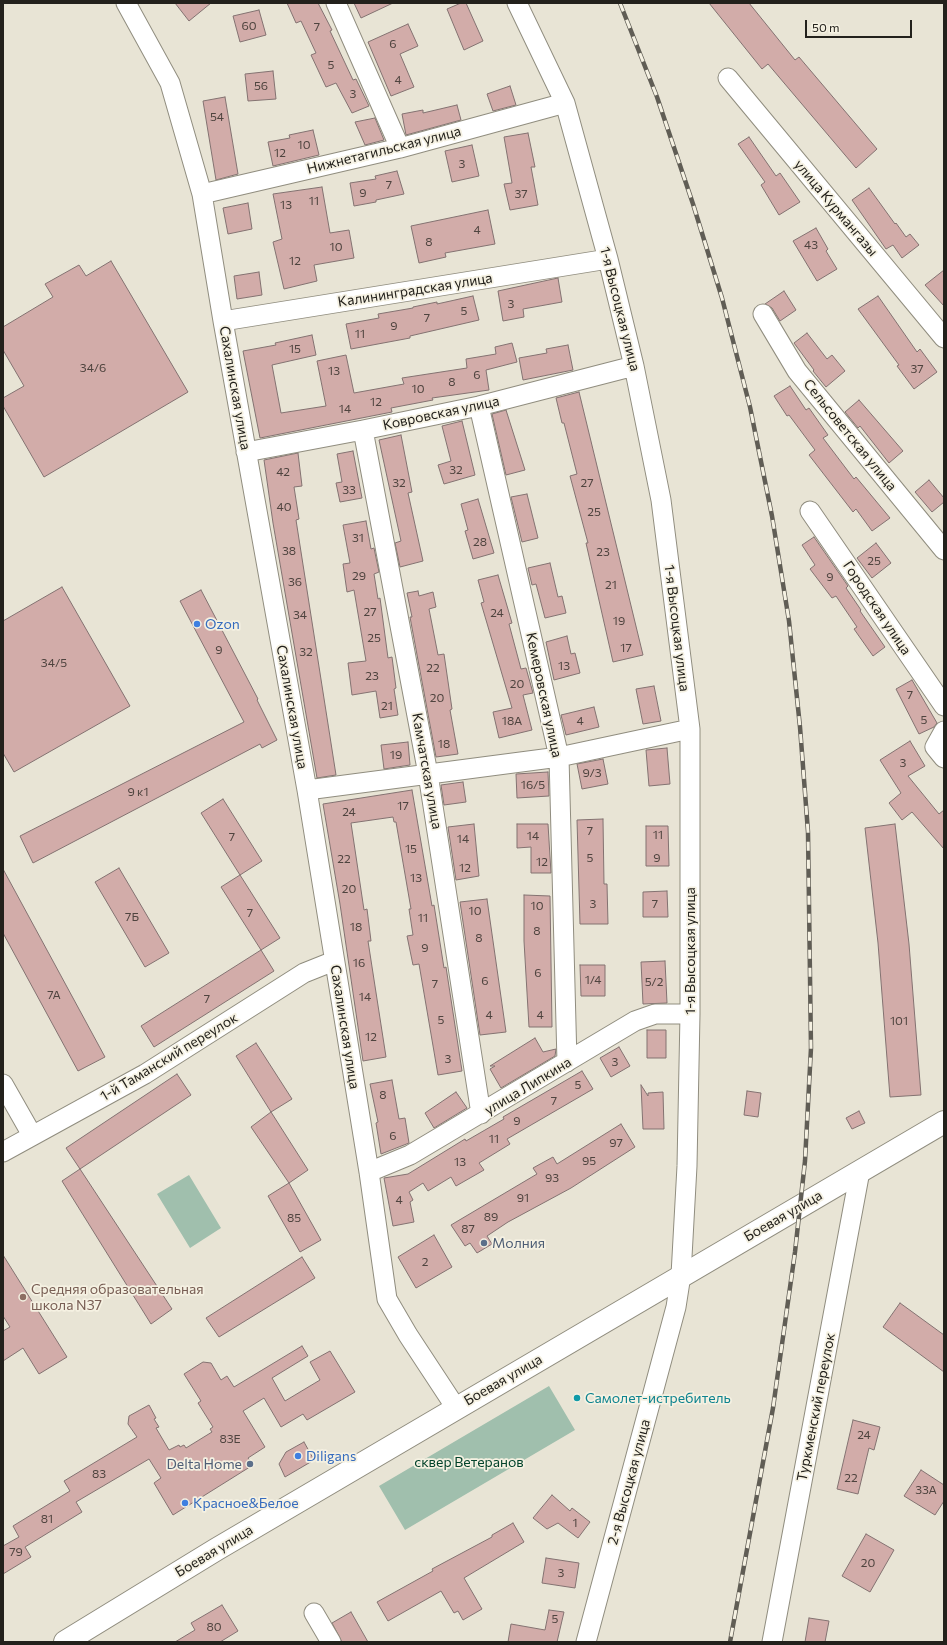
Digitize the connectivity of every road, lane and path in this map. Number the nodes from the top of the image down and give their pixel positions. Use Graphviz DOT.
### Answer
graph roads {
  1 [pos="126,3"];
  2 [pos="336,3"];
  3 [pos="517,3"];
  4 [pos="728,78"];
  5 [pos="565,103"];
  6 [pos="400,148"];
  7 [pos="202,194"];
  8 [pos="608,259"];
  9 [pos="764,314"];
  10 [pos="223,321"];
  11 [pos="944,338"];
  12 [pos="634,366"];
  13 [pos="479,406"];
  14 [pos="363,430"];
  15 [pos="246,452"];
  16 [pos="810,511"];
  17 [pos="944,550"];
  18 [pos="944,706"];
  19 [pos="690,729"];
  20 [pos="944,731"];
  21 [pos="559,758"];
  22 [pos="944,758"];
  23 [pos="428,774"];
  24 [pos="307,790"];
  25 [pos="334,961"];
  26 [pos="690,1014"];
  27 [pos="567,1062"];
  28 [pos="3,1084"];
  29 [pos="481,1114"];
  30 [pos="944,1122"];
  31 [pos="32,1135"];
  32 [pos="3,1152"];
  33 [pos="860,1171"];
  34 [pos="369,1172"];
  35 [pos="681,1275"];
  36 [pos="456,1408"];
  37 [pos="314,1614"];
  38 [pos="65,1642"];
  39 [pos="331,1642"];
  40 [pos="586,1642"];
  41 [pos="772,1642"];
  1 -- 7 [label="street, Сахалинская улица"];
  2 -- 6 [label="street"];
  3 -- 5 [label="street, 1-я Высоцкая улица"];
  4 -- 11 [label="street, улица Курмангазы"];
  5 -- 6 [label="street, Нижнетагильская улица"];
  5 -- 8 [label="street, 1-я Высоцкая улица"];
  6 -- 7 [label="street, Нижнетагильская улица"];
  7 -- 10 [label="street, Сахалинская улица"];
  8 -- 10 [label="street, Калининградская улица"];
  8 -- 12 [label="street, 1-я Высоцкая улица"];
  9 -- 17 [label="street, Сельсоветская улица"];
  10 -- 15 [label="street, Сахалинская улица"];
  12 -- 13 [label="street, Ковровская улица"];
  12 -- 19 [label="street, 1-я Высоцкая улица"];
  13 -- 14 [label="street, Ковровская улица"];
  13 -- 21 [label="street, Кемеровская улица"];
  14 -- 15 [label="street, Ковровская улица"];
  14 -- 23 [label="street, Камчатская улица"];
  15 -- 24 [label="street, Сахалинская улица"];
  16 -- 18 [label="street, Городская улица"];
  19 -- 21 [label="street"];
  19 -- 26 [label="street, 1-я Высоцкая улица"];
  20 -- 22 [label="street"];
  21 -- 23 [label="street"];
  21 -- 27 [label="street, Кемеровская улица"];
  23 -- 24 [label="street"];
  23 -- 29 [label="street, Камчатская улица"];
  24 -- 25 [label="street, Сахалинская улица"];
  25 -- 31 [label="street, 1-й Таманский переулок"];
  25 -- 34 [label="street, Сахалинская улица"];
  26 -- 27 [label="street, улица Липкина"];
  26 -- 35 [label="street, 1-я Высоцкая улица"];
  27 -- 29 [label="street, улица Липкина"];
  28 -- 31 [label="street"];
  29 -- 34 [label="street, улица Липкина"];
  30 -- 33 [label="main road, Боевая улица"];
  31 -- 32 [label="street, 1-й Таманский переулок"];
  33 -- 35 [label="main road, Боевая улица"];
  33 -- 41 [label="street, Туркменский переулок"];
  34 -- 36 [label="street, Сахалинская улица"];
  35 -- 36 [label="main road, Боевая улица"];
  35 -- 40 [label="street, 2-я Высоцкая улица"];
  36 -- 38 [label="main road, Боевая улица"];
  37 -- 39 [label="street"];
}
